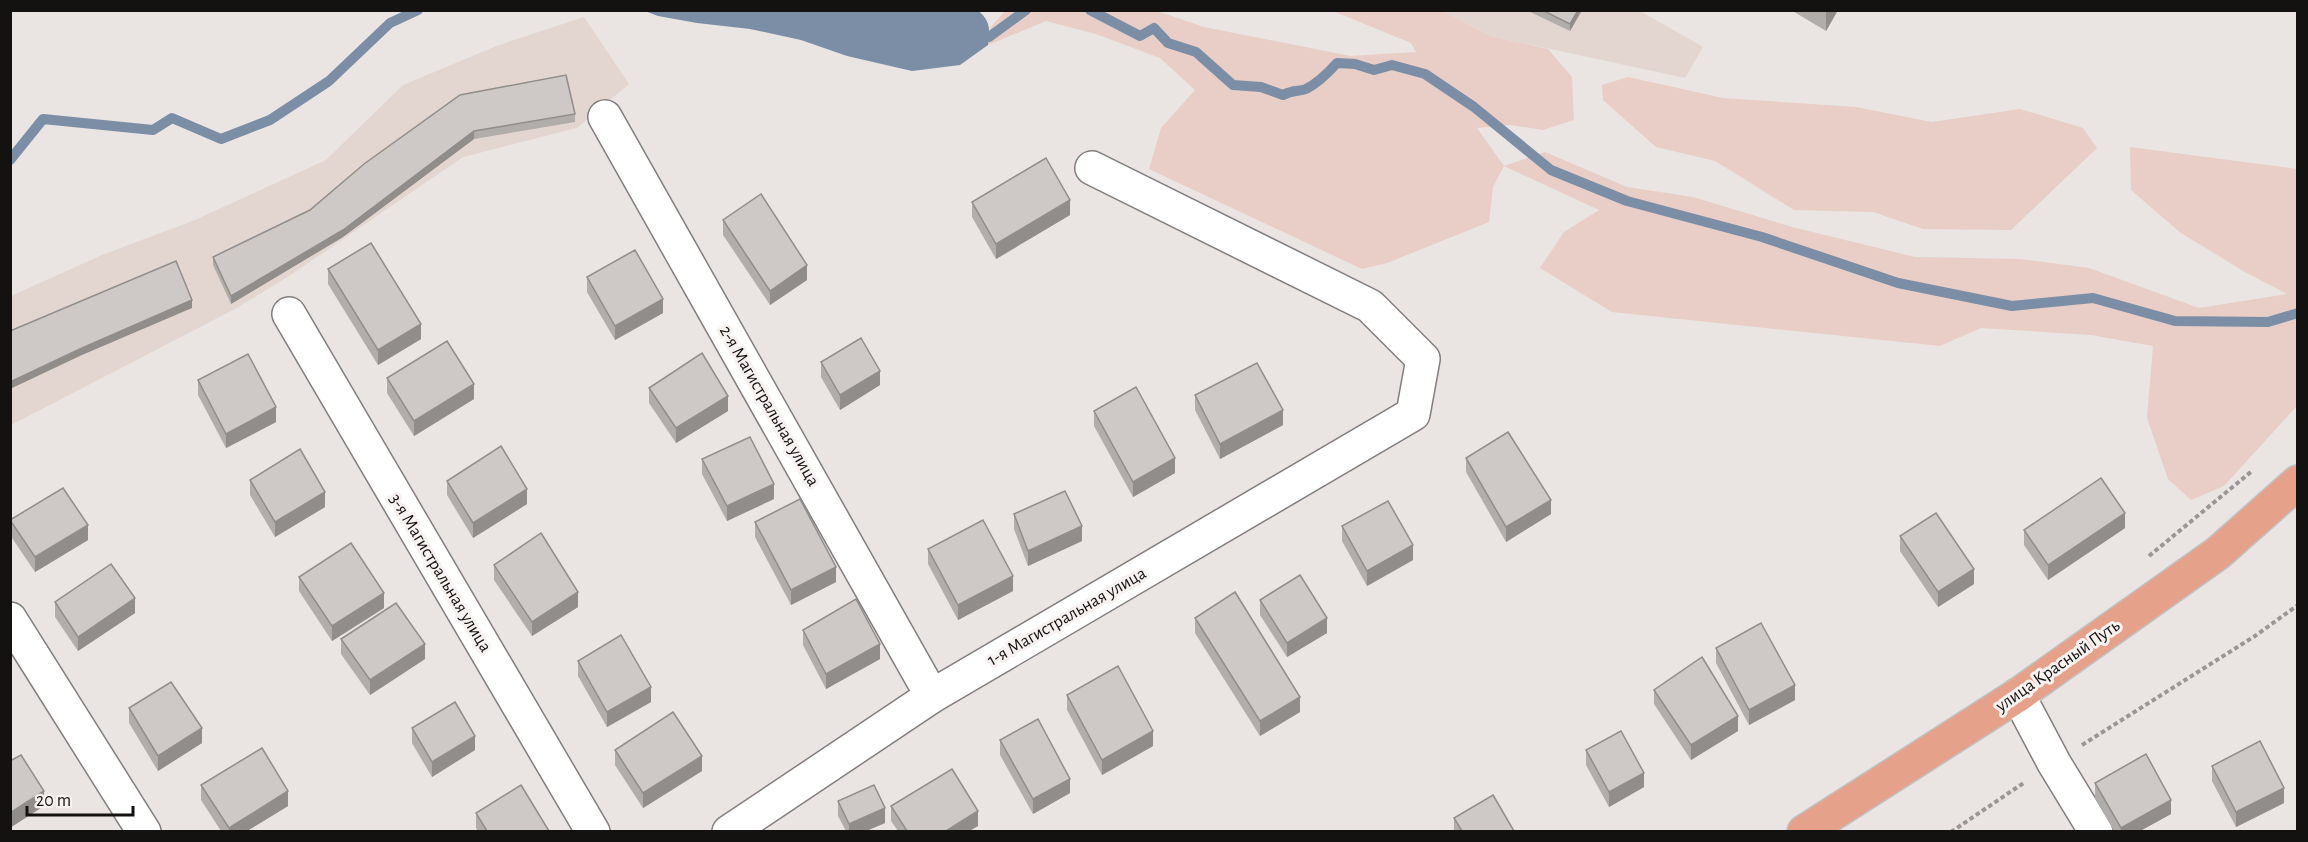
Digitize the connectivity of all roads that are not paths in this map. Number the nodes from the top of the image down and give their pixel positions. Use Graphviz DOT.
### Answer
graph roads {
  1 [pos="605,117"];
  2 [pos="1092,168"];
  3 [pos="289,314"];
  4 [pos="2298,482"];
  5 [pos="10,619"];
  6 [pos="2018,695"];
  7 [pos="933,696"];
  8 [pos="144,831"];
  9 [pos="593,831"];
  10 [pos="729,831"];
  11 [pos="1804,831"];
  12 [pos="2096,831"];
  1 -- 7 [label="street, 2-я Магистральная улица"];
  2 -- 7 [label="street, 1-я Магистральная улица"];
  3 -- 9 [label="street, 3-я Магистральная улица"];
  4 -- 6 [label="main road, улица Красный Путь"];
  5 -- 8 [label="street"];
  6 -- 11 [label="main road, улица Красный Путь"];
  6 -- 12 [label="street"];
  7 -- 10 [label="street, 1-я Магистральная улица"];
}
